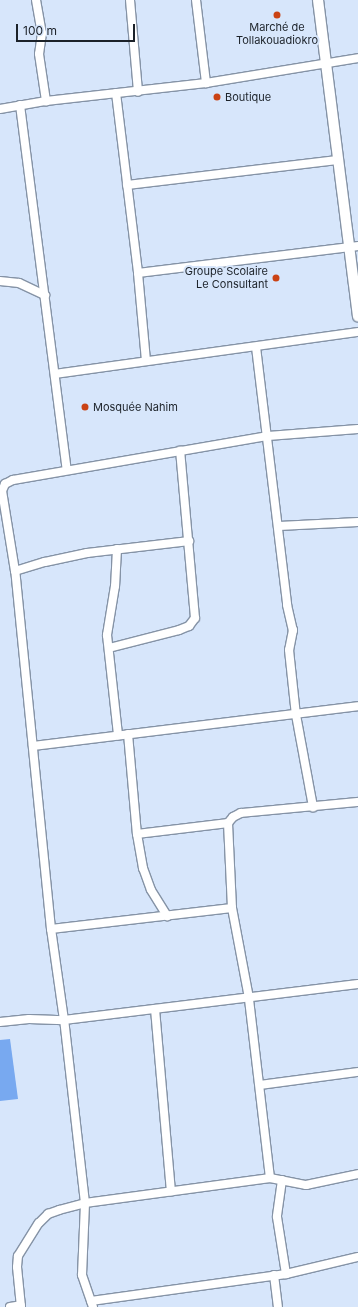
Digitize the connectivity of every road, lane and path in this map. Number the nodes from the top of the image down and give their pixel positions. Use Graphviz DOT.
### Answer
graph roads {
  1 [pos="36,0"];
  2 [pos="130,0"];
  3 [pos="196,0"];
  4 [pos="318,0"];
  5 [pos="358,58"];
  6 [pos="326,63"];
  7 [pos="206,83"];
  8 [pos="138,92"];
  9 [pos="116,93"];
  10 [pos="46,101"];
  11 [pos="20,105"];
  12 [pos="0,109"];
  13 [pos="338,160"];
  14 [pos="127,185"];
  15 [pos="354,246"];
  16 [pos="138,273"];
  17 [pos="0,281"];
  18 [pos="45,295"];
  19 [pos="358,316"];
  20 [pos="358,332"];
  21 [pos="256,347"];
  22 [pos="146,361"];
  23 [pos="55,374"];
  24 [pos="358,429"];
  25 [pos="268,436"];
  26 [pos="180,451"];
  27 [pos="67,470"];
  28 [pos="358,522"];
  29 [pos="279,526"];
  30 [pos="189,541"];
  31 [pos="117,549"];
  32 [pos="15,571"];
  33 [pos="109,648"];
  34 [pos="358,706"];
  35 [pos="296,715"];
  36 [pos="128,734"];
  37 [pos="118,735"];
  38 [pos="33,746"];
  39 [pos="358,802"];
  40 [pos="313,807"];
  41 [pos="228,824"];
  42 [pos="137,834"];
  43 [pos="232,908"];
  44 [pos="167,916"];
  45 [pos="51,929"];
  46 [pos="358,984"];
  47 [pos="249,998"];
  48 [pos="155,1009"];
  49 [pos="64,1020"];
  50 [pos="0,1022"];
  51 [pos="358,1072"];
  52 [pos="260,1085"];
  53 [pos="358,1174"];
  54 [pos="270,1178"];
  55 [pos="282,1180"];
  56 [pos="171,1191"];
  57 [pos="85,1203"];
  58 [pos="358,1258"];
  59 [pos="286,1274"];
  60 [pos="274,1275"];
  61 [pos="92,1304"];
  62 [pos="21,1306"];
  63 [pos="10,1307"];
  64 [pos="278,1307"];
  1 -- 10 [label="street"];
  2 -- 8 [label="street"];
  3 -- 7 [label="street"];
  4 -- 6 [label="street"];
  5 -- 6 [label="street"];
  6 -- 7 [label="street"];
  6 -- 13 [label="street"];
  7 -- 8 [label="street"];
  8 -- 9 [label="street"];
  9 -- 10 [label="street"];
  9 -- 14 [label="street"];
  10 -- 11 [label="street"];
  11 -- 12 [label="street"];
  11 -- 18 [label="street"];
  13 -- 14 [label="street"];
  13 -- 15 [label="street"];
  14 -- 16 [label="street"];
  15 -- 16 [label="street"];
  15 -- 19 [label="street"];
  16 -- 22 [label="street"];
  17 -- 18 [label="street"];
  18 -- 23 [label="street"];
  20 -- 21 [label="street"];
  21 -- 22 [label="street"];
  21 -- 25 [label="street"];
  22 -- 23 [label="street"];
  23 -- 27 [label="street"];
  24 -- 25 [label="street"];
  25 -- 26 [label="street"];
  25 -- 29 [label="street"];
  26 -- 27 [label="street"];
  26 -- 30 [label="street"];
  27 -- 32 [label="street"];
  28 -- 29 [label="street"];
  29 -- 35 [label="street"];
  30 -- 31 [label="street"];
  30 -- 33 [label="street"];
  31 -- 32 [label="street"];
  31 -- 33 [label="street"];
  32 -- 38 [label="street"];
  33 -- 37 [label="street"];
  34 -- 35 [label="street"];
  35 -- 36 [label="street"];
  35 -- 40 [label="street"];
  36 -- 37 [label="street"];
  36 -- 42 [label="street"];
  37 -- 38 [label="street"];
  38 -- 45 [label="street"];
  39 -- 40 [label="street"];
  40 -- 41 [label="street"];
  41 -- 42 [label="street"];
  41 -- 43 [label="street"];
  42 -- 44 [label="street"];
  43 -- 44 [label="street"];
  43 -- 47 [label="street"];
  44 -- 45 [label="street"];
  45 -- 49 [label="street"];
  46 -- 47 [label="street"];
  47 -- 48 [label="street"];
  47 -- 52 [label="street"];
  48 -- 49 [label="street"];
  48 -- 56 [label="street"];
  49 -- 50 [label="street"];
  49 -- 57 [label="street"];
  51 -- 52 [label="street"];
  52 -- 54 [label="street"];
  53 -- 55 [label="street"];
  54 -- 55 [label="street"];
  54 -- 56 [label="street"];
  55 -- 59 [label="street"];
  56 -- 57 [label="street"];
  57 -- 61 [label="street"];
  57 -- 62 [label="street"];
  58 -- 59 [label="street"];
  59 -- 60 [label="street"];
  60 -- 61 [label="street"];
  60 -- 64 [label="street"];
  62 -- 63 [label="street"];
}
